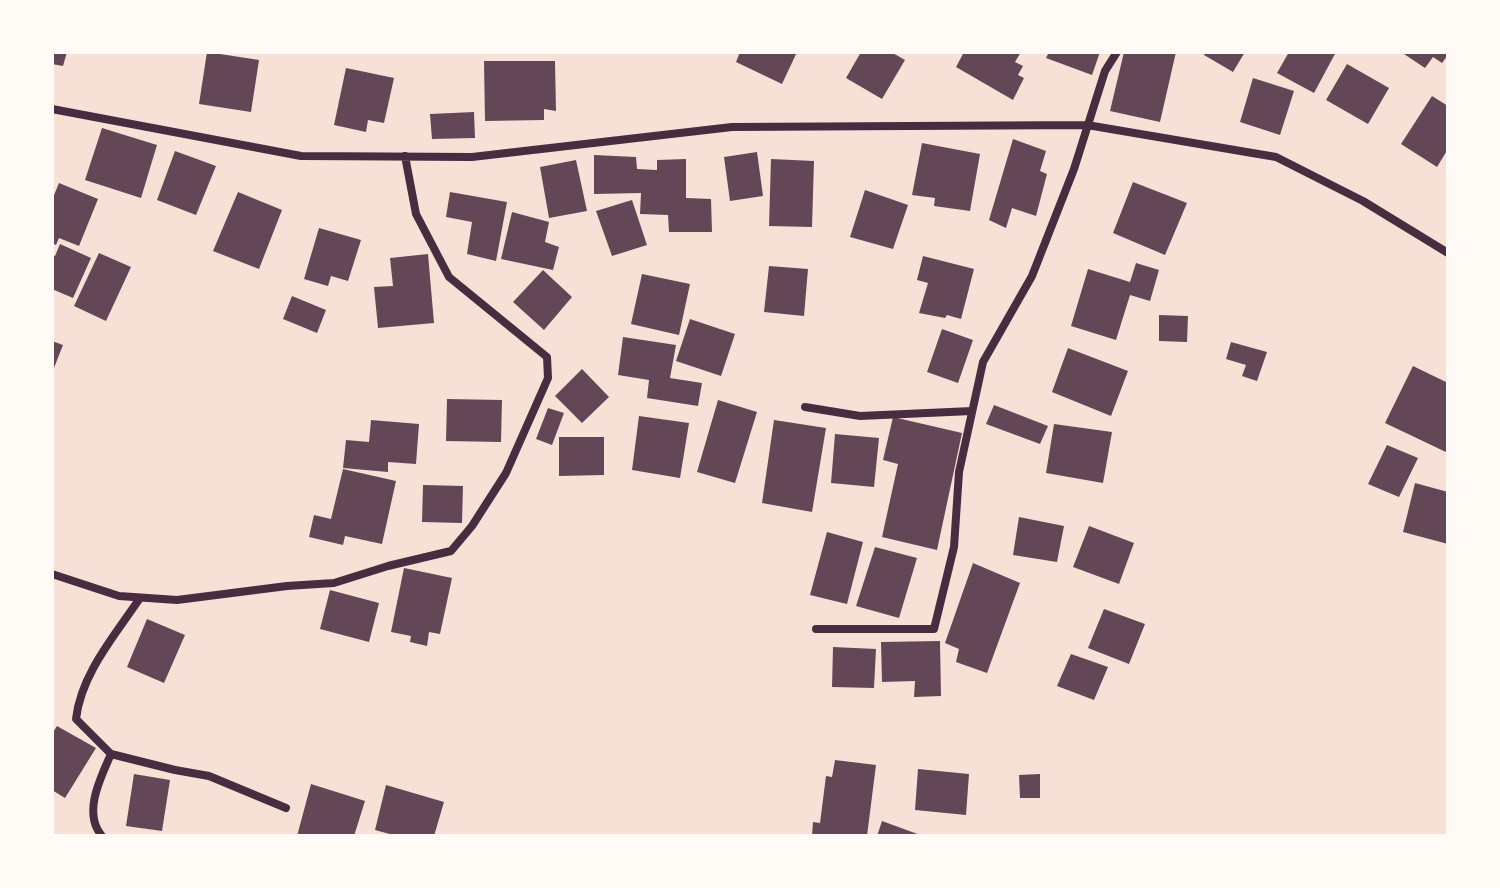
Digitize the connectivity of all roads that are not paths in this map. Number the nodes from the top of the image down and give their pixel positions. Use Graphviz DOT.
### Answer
graph roads {
  1 [pos="1117,52"];
  2 [pos="52,109"];
  3 [pos="1087,125"];
  4 [pos="405,156"];
  5 [pos="1448,253"];
  6 [pos="805,407"];
  7 [pos="972,411"];
  8 [pos="52,574"];
  9 [pos="140,598"];
  10 [pos="816,629"];
  11 [pos="111,754"];
  12 [pos="286,808"];
  13 [pos="102,836"];
  1 -- 3 [label="street"];
  2 -- 4 [label="street"];
  3 -- 4 [label="street"];
  3 -- 5 [label="street"];
  3 -- 7 [label="street"];
  4 -- 9 [label="street"];
  6 -- 7 [label="street"];
  7 -- 10 [label="street"];
  8 -- 9 [label="street"];
  9 -- 11 [label="street"];
  11 -- 12 [label="street"];
  11 -- 13 [label="street"];
}
